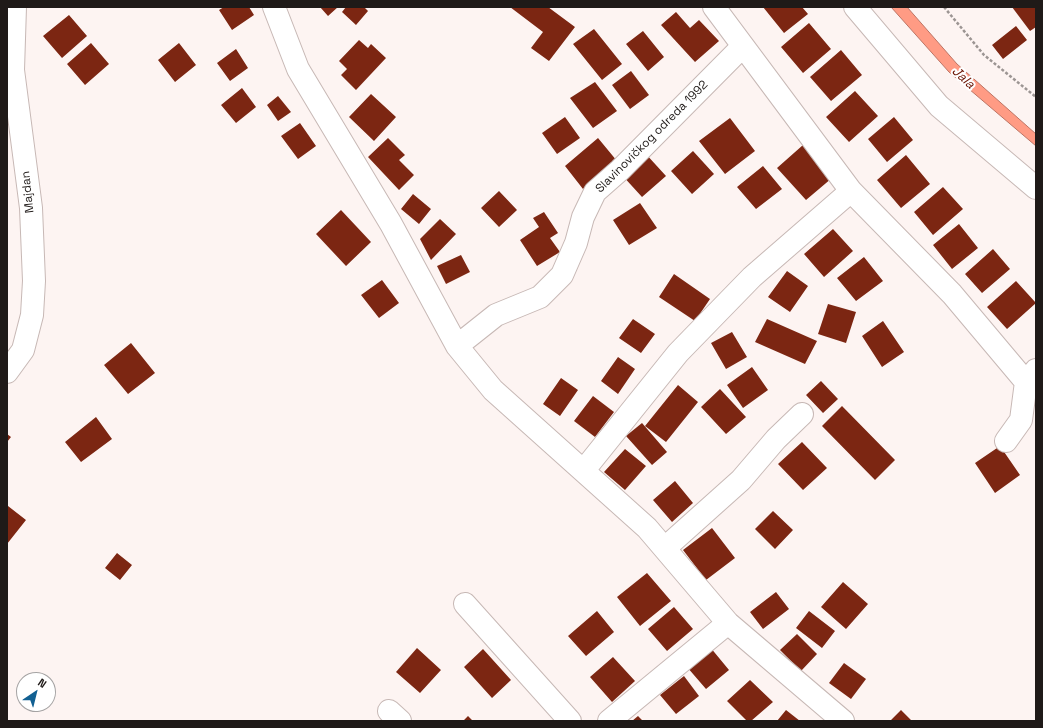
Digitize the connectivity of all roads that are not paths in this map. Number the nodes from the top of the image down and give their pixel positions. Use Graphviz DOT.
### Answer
graph roads {
  1 [pos="15,7"];
  2 [pos="274,7"];
  3 [pos="714,7"];
  4 [pos="855,7"];
  5 [pos="743,46"];
  6 [pos="1036,188"];
  7 [pos="851,191"];
  8 [pos="457,346"];
  9 [pos="7,372"];
  10 [pos="1031,376"];
  11 [pos="802,414"];
  12 [pos="1006,441"];
  13 [pos="584,470"];
  14 [pos="665,548"];
  15 [pos="465,604"];
  16 [pos="728,623"];
  17 [pos="570,721"];
  18 [pos="609,721"];
  19 [pos="843,721"];
  1 -- 9 [label="street, Majdan"];
  2 -- 8 [label="street"];
  3 -- 5 [label="street"];
  4 -- 6 [label="street"];
  5 -- 7 [label="street"];
  5 -- 8 [label="street, Slavinovičkog odreda 1992"];
  7 -- 10 [label="street"];
  7 -- 13 [label="street"];
  8 -- 13 [label="street"];
  10 -- 12 [label="street"];
  11 -- 14 [label="street"];
  13 -- 14 [label="street"];
  14 -- 16 [label="street"];
  15 -- 17 [label="street"];
  16 -- 18 [label="street"];
  16 -- 19 [label="street"];
}
